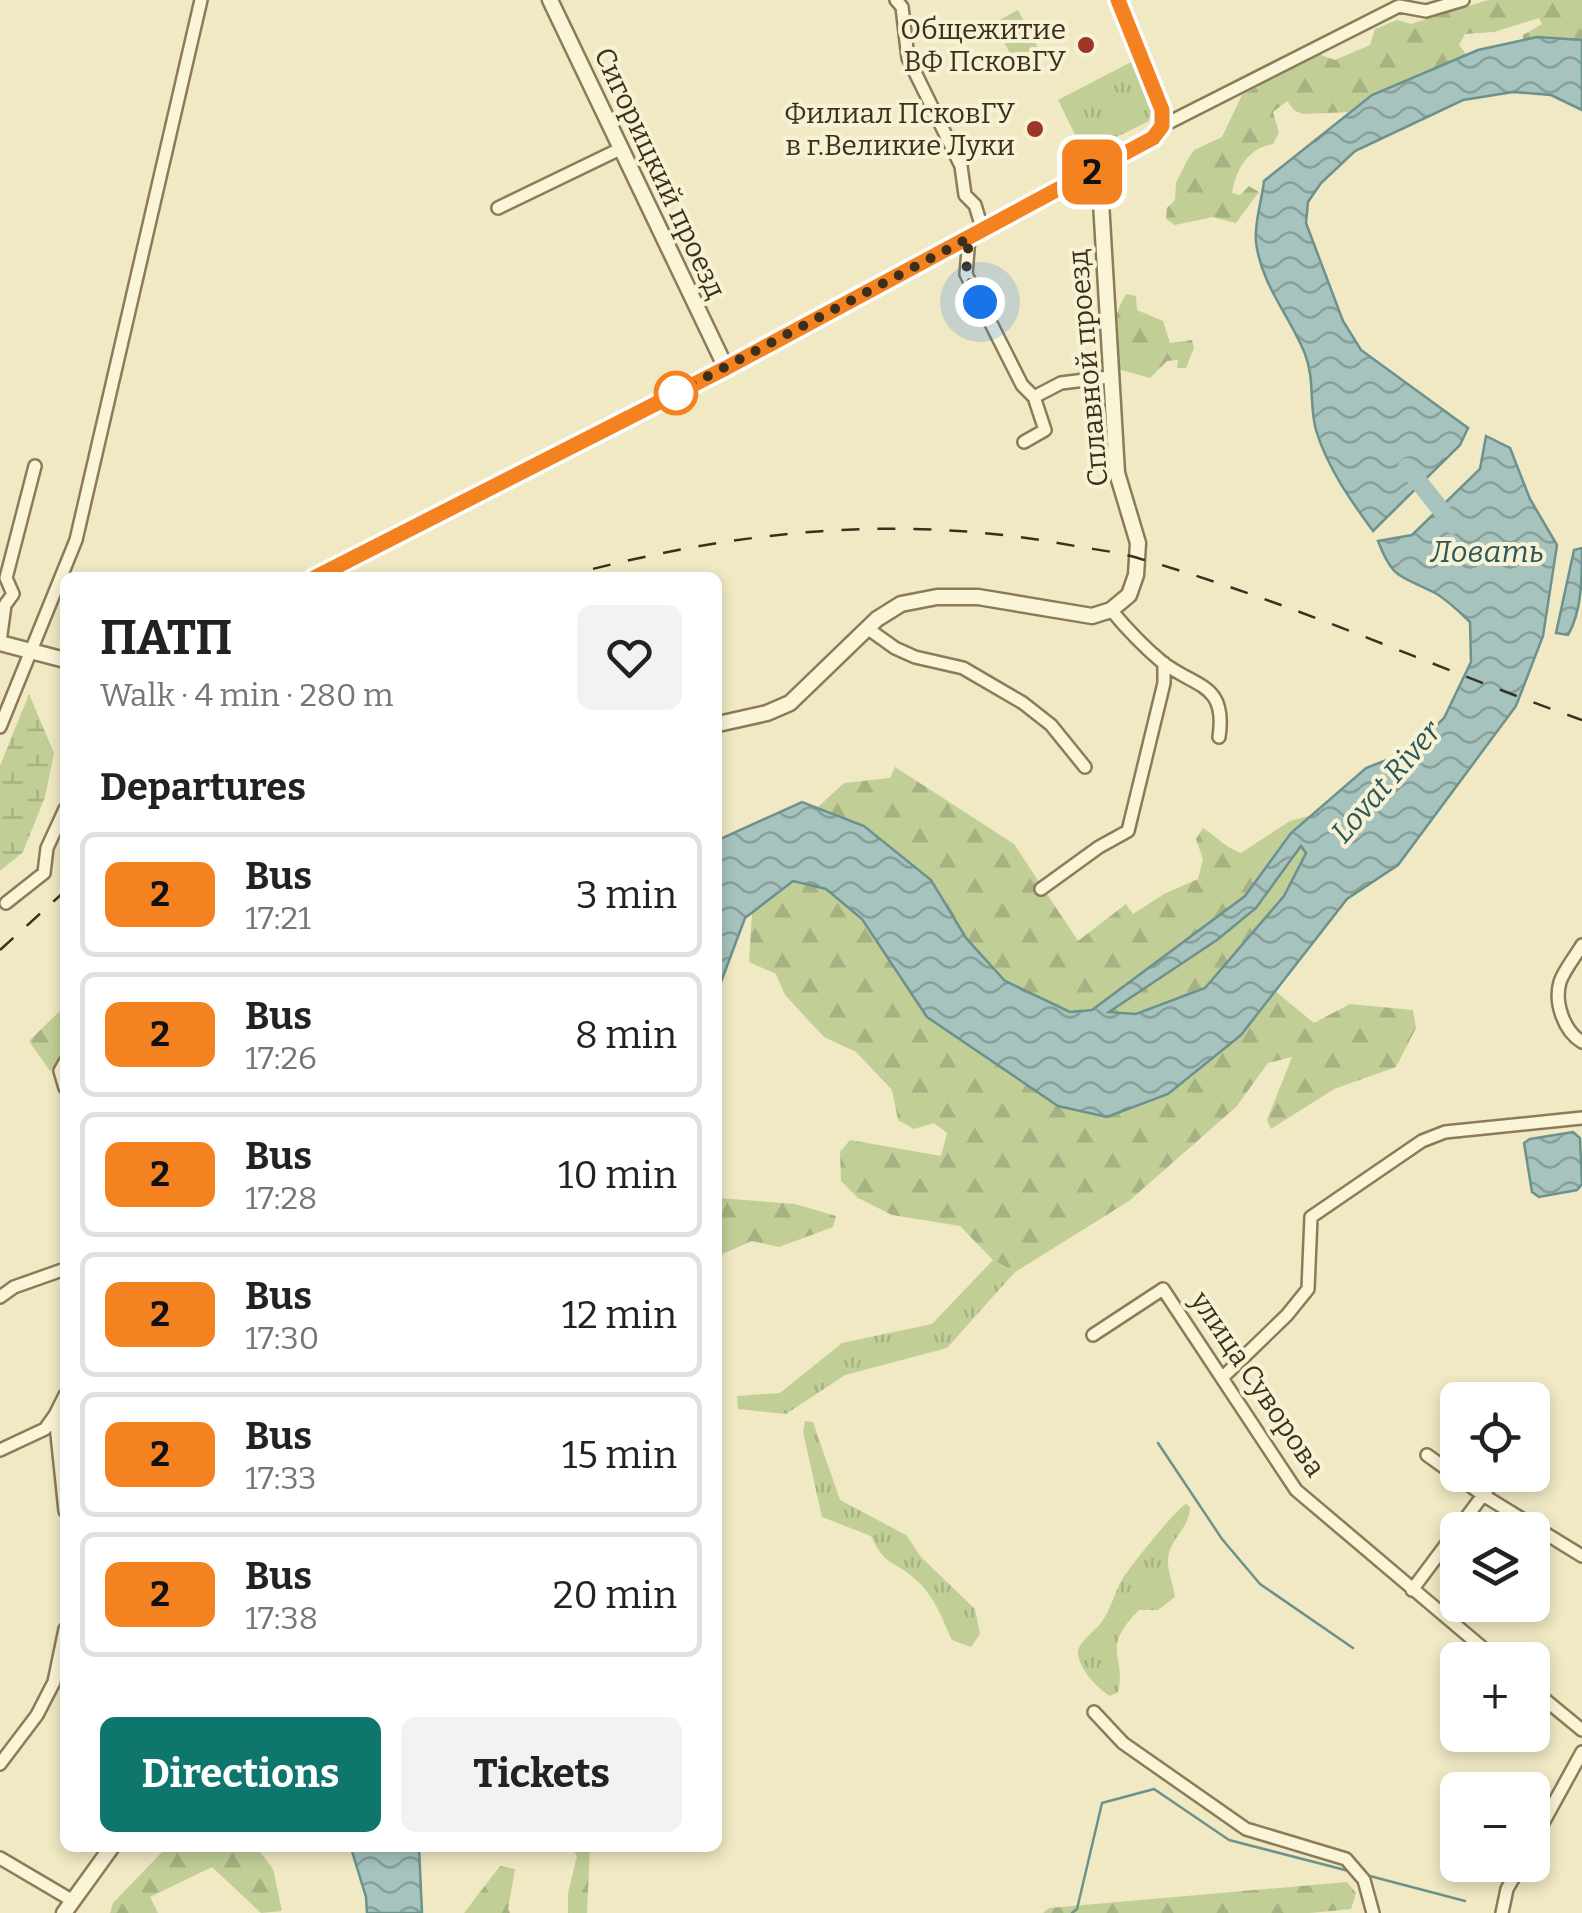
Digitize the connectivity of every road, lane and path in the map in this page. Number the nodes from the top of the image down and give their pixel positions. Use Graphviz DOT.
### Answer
graph roads {
  1 [pos="201,0"];
  2 [pos="550,0"];
  3 [pos="896,0"];
  4 [pos="1118,0"];
  5 [pos="1462,0"];
  6 [pos="1398,3"];
  7 [pos="1162,126"];
  8 [pos="620,148"];
  9 [pos="1099,168"];
  10 [pos="498,208"];
  11 [pos="983,230"];
  12 [pos="969,238"];
  13 [pos="726,368"];
  14 [pos="1110,377"];
  15 [pos="1034,396"];
  16 [pos="1024,442"];
  17 [pos="34,466"];
  18 [pos="4,571"];
  19 [pos="63,572"];
  20 [pos="326,572"];
  21 [pos="60,581"];
  22 [pos="1111,610"];
  23 [pos="867,628"];
  24 [pos="0,642"];
  25 [pos="32,652"];
  26 [pos="60,659"];
  27 [pos="1164,663"];
  28 [pos="722,723"];
  29 [pos="0,728"];
  30 [pos="1218,737"];
  31 [pos="1084,767"];
  32 [pos="60,817"];
  33 [pos="1041,889"];
  34 [pos="6,904"];
  35 [pos="1582,946"];
  36 [pos="1582,1042"];
  37 [pos="1582,1118"];
  38 [pos="60,1270"];
  39 [pos="0,1284"];
  40 [pos="14,1287"];
  41 [pos="0,1298"];
  42 [pos="1093,1335"];
  43 [pos="1223,1377"];
  44 [pos="60,1405"];
  45 [pos="55,1414"];
  46 [pos="0,1450"];
  47 [pos="1427,1455"];
  48 [pos="60,1462"];
  49 [pos="1486,1492"];
  50 [pos="1483,1496"];
  51 [pos="1582,1556"];
  52 [pos="1412,1590"];
  53 [pos="1475,1642"];
  54 [pos="60,1653"];
  55 [pos="1550,1704"];
  56 [pos="1094,1712"];
  57 [pos="1582,1730"];
  58 [pos="1582,1752"];
  59 [pos="0,1764"];
  60 [pos="1550,1810"];
  61 [pos="108,1852"];
  62 [pos="0,1858"];
  63 [pos="1512,1882"];
  64 [pos="68,1907"];
  65 [pos="1373,1913"];
  66 [pos="1502,1913"];
  1 -- 19 [label="street"];
  2 -- 8 [label="street, Сигорицкий проезд"];
  3 -- 11 [label="street"];
  4 -- 7 [label="street"];
  5 -- 6 [label="street"];
  6 -- 7 [label="street"];
  7 -- 9 [label="street"];
  8 -- 10 [label="street"];
  8 -- 13 [label="street, Сигорицкий проезд"];
  9 -- 11 [label="street"];
  9 -- 14 [label="street, Сплавной проезд"];
  11 -- 12 [label="street"];
  12 -- 13 [label="street"];
  12 -- 15 [label="street"];
  13 -- 20 [label="street"];
  14 -- 15 [label="street"];
  14 -- 22 [label="street, Сплавной проезд"];
  15 -- 16 [label="street"];
  17 -- 18 [label="street"];
  18 -- 24 [label="street"];
  21 -- 25 [label="street"];
  22 -- 23 [label="street"];
  22 -- 27 [label="street"];
  23 -- 28 [label="street"];
  23 -- 31 [label="street"];
  24 -- 25 [label="street"];
  25 -- 26 [label="street"];
  25 -- 29 [label="street"];
  27 -- 30 [label="street"];
  27 -- 33 [label="street"];
  32 -- 34 [label="street"];
  35 -- 36 [label="street"];
  37 -- 43 [label="street"];
  38 -- 40 [label="street"];
  39 -- 40 [label="street"];
  40 -- 41 [label="street"];
  42 -- 43 [label="street, улица Суворова"];
  43 -- 52 [label="street, улица Суворова"];
  44 -- 45 [label="street"];
  45 -- 46 [label="street"];
  45 -- 48 [label="street"];
  47 -- 50 [label="street"];
  49 -- 50 [label="street"];
  50 -- 51 [label="street"];
  50 -- 52 [label="street"];
  52 -- 53 [label="street, улица Суворова"];
  54 -- 59 [label="street"];
  55 -- 57 [label="street"];
  56 -- 65 [label="street"];
  58 -- 60 [label="street"];
  61 -- 64 [label="street"];
  62 -- 64 [label="street"];
  63 -- 66 [label="street"];
}
